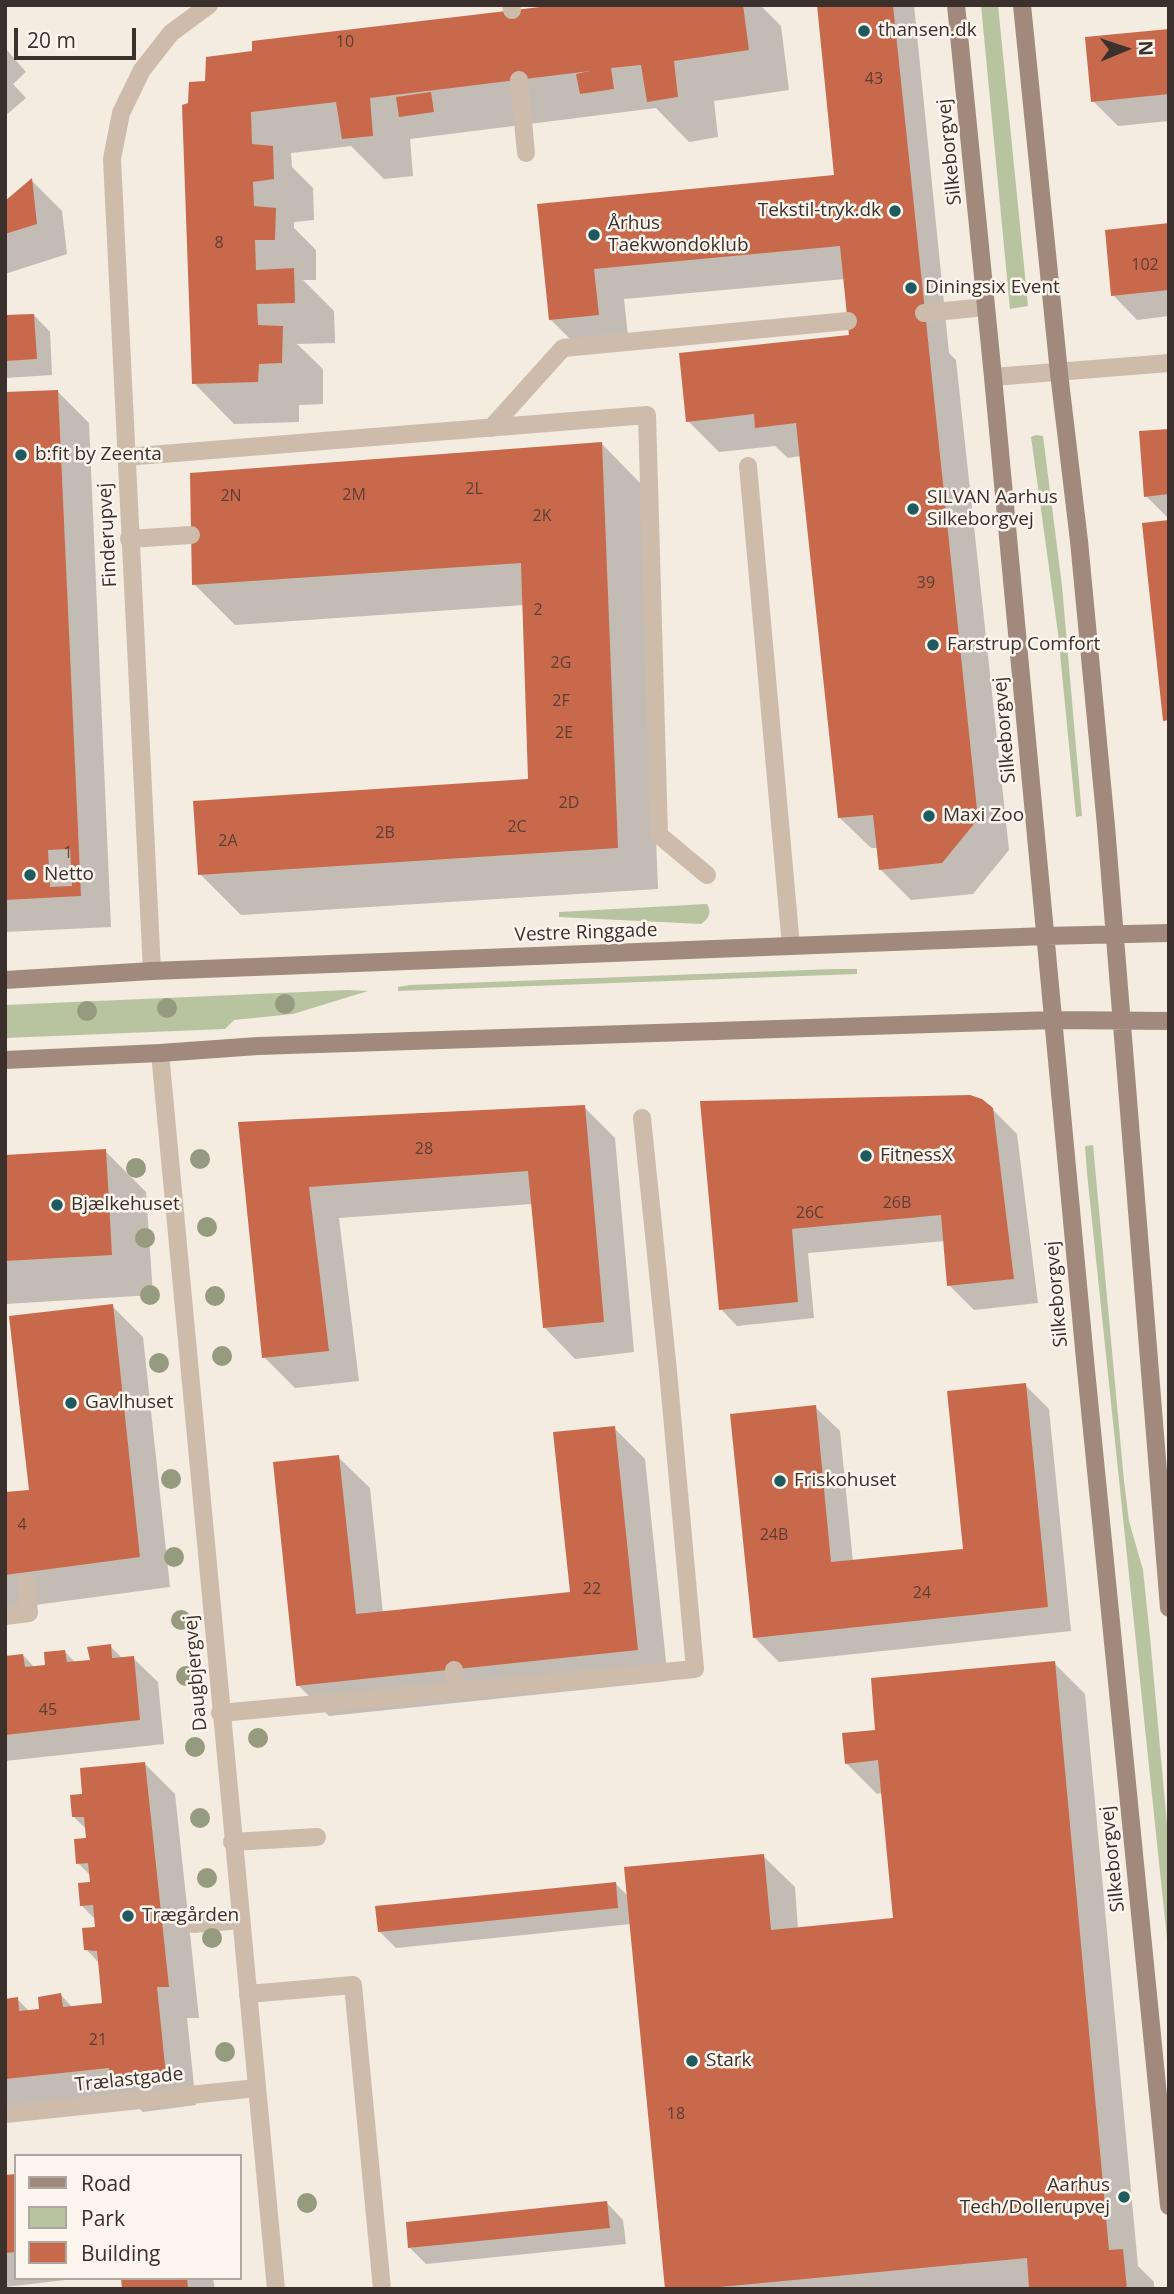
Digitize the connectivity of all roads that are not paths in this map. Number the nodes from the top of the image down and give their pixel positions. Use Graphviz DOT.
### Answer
graph roads {
  1 [pos="209,5"];
  2 [pos="956,5"];
  3 [pos="1022,5"];
  4 [pos="519,80"];
  5 [pos="526,153"];
  6 [pos="986,307"];
  7 [pos="924,313"];
  8 [pos="848,321"];
  9 [pos="1169,362"];
  10 [pos="1059,373"];
  11 [pos="993,377"];
  12 [pos="491,428"];
  13 [pos="125,457"];
  14 [pos="748,466"];
  15 [pos="191,535"];
  16 [pos="129,539"];
  17 [pos="707,875"];
  18 [pos="1169,933"];
  19 [pos="1115,934"];
  20 [pos="1046,936"];
  21 [pos="792,946"];
  22 [pos="152,971"];
  23 [pos="5,980"];
  24 [pos="1053,1020"];
  25 [pos="1123,1021"];
  26 [pos="1169,1021"];
  27 [pos="160,1053"];
  28 [pos="5,1060"];
  29 [pos="642,1118"];
  30 [pos="26,1583"];
  31 [pos="1169,1608"];
  32 [pos="5,1616"];
  33 [pos="454,1670"];
  34 [pos="456,1691"];
  35 [pos="220,1713"];
  36 [pos="317,1838"];
  37 [pos="232,1842"];
  38 [pos="241,1920"];
  39 [pos="194,1924"];
  40 [pos="248,1993"];
  41 [pos="257,2088"];
  42 [pos="5,2114"];
  43 [pos="1169,2206"];
  44 [pos="276,2289"];
  45 [pos="382,2289"];
  1 -- 13 [label="street, Finderupvej"];
  2 -- 6 [label="street, Silkeborgvej"];
  3 -- 10 [label="street"];
  4 -- 5 [label="street"];
  6 -- 7 [label="street"];
  6 -- 11 [label="street, Silkeborgvej"];
  8 -- 12 [label="street"];
  9 -- 10 [label="street"];
  10 -- 11 [label="street"];
  10 -- 19 [label="street"];
  11 -- 20 [label="street, Silkeborgvej"];
  12 -- 13 [label="street"];
  12 -- 17 [label="street"];
  13 -- 16 [label="street, Finderupvej"];
  14 -- 21 [label="street"];
  15 -- 16 [label="street"];
  16 -- 22 [label="street, Finderupvej"];
  18 -- 19 [label="street, Vestre Ringgade"];
  19 -- 20 [label="street, Vestre Ringgade"];
  19 -- 25 [label="street"];
  20 -- 21 [label="street, Vestre Ringgade"];
  20 -- 24 [label="street, Silkeborgvej"];
  21 -- 22 [label="street, Vestre Ringgade"];
  22 -- 23 [label="street, Vestre Ringgade"];
  24 -- 25 [label="street"];
  24 -- 27 [label="street"];
  24 -- 43 [label="street, Silkeborgvej"];
  25 -- 26 [label="street"];
  25 -- 31 [label="street"];
  27 -- 28 [label="street"];
  27 -- 35 [label="street, Daugbjergvej"];
  29 -- 34 [label="street"];
  30 -- 32 [label="street"];
  33 -- 34 [label="street"];
  34 -- 35 [label="street"];
  35 -- 37 [label="street, Daugbjergvej"];
  36 -- 37 [label="street"];
  37 -- 38 [label="street, Daugbjergvej"];
  38 -- 39 [label="street"];
  38 -- 40 [label="street, Daugbjergvej"];
  40 -- 41 [label="street, Daugbjergvej"];
  40 -- 45 [label="street"];
  41 -- 42 [label="street, Trælastgade"];
  41 -- 44 [label="street, Daugbjergvej"];
}
